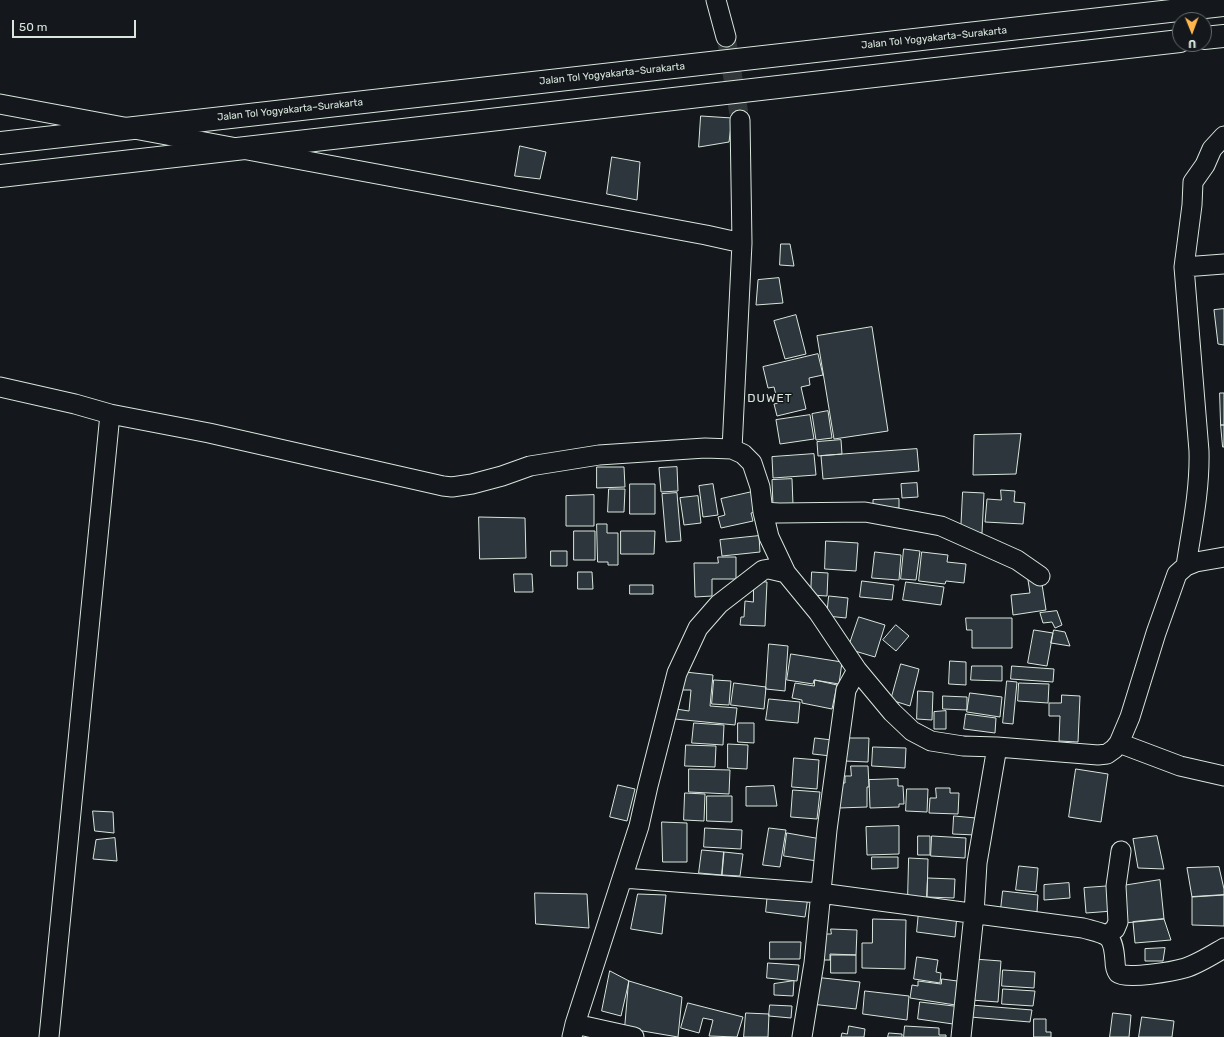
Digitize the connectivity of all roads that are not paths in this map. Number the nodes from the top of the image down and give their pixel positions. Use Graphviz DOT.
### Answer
graph roads {
  1 [pos="716,0"];
  2 [pos="1224,5"];
  3 [pos="1224,36"];
  4 [pos="726,37"];
  5 [pos="1212,37"];
  6 [pos="1172,42"];
  7 [pos="0,104"];
  8 [pos="740,120"];
  9 [pos="1224,136"];
  10 [pos="0,143"];
  11 [pos="0,176"];
  12 [pos="742,243"];
  13 [pos="1224,264"];
  14 [pos="1184,268"];
  15 [pos="0,386"];
  16 [pos="110,414"];
  17 [pos="732,449"];
  18 [pos="763,512"];
  19 [pos="769,537"];
  20 [pos="1224,557"];
  21 [pos="1186,566"];
  22 [pos="763,570"];
  23 [pos="786,573"];
  24 [pos="1040,576"];
  25 [pos="857,670"];
  26 [pos="1119,743"];
  27 [pos="997,747"];
  28 [pos="1224,776"];
  29 [pos="1121,850"];
  30 [pos="623,878"];
  31 [pos="820,894"];
  32 [pos="974,914"];
  33 [pos="1107,936"];
  34 [pos="1224,948"];
  35 [pos="573,1030"];
  36 [pos="49,1037"];
  37 [pos="634,1037"];
  38 [pos="802,1037"];
  39 [pos="961,1037"];
  1 -- 4 [label="street"];
  2 -- 10 [label="highway, Jalan Tol Yogyakarta–Surakarta"];
  3 -- 5 [label="highway"];
  6 -- 11 [label="highway"];
  7 -- 12 [label="street"];
  8 -- 12 [label="street"];
  9 -- 14 [label="street"];
  12 -- 17 [label="street"];
  13 -- 14 [label="street"];
  14 -- 21 [label="street"];
  15 -- 16 [label="street"];
  16 -- 17 [label="street"];
  16 -- 36 [label="street"];
  17 -- 18 [label="street"];
  18 -- 19 [label="street"];
  18 -- 24 [label="street"];
  19 -- 22 [label="street"];
  19 -- 23 [label="street"];
  20 -- 21 [label="street"];
  21 -- 26 [label="street"];
  22 -- 23 [label="street"];
  22 -- 30 [label="street"];
  23 -- 25 [label="street"];
  25 -- 27 [label="street"];
  25 -- 31 [label="street"];
  26 -- 27 [label="street"];
  26 -- 28 [label="street"];
  27 -- 32 [label="street"];
  29 -- 33 [label="street"];
  30 -- 31 [label="street"];
  30 -- 35 [label="street"];
  31 -- 32 [label="street"];
  31 -- 38 [label="street"];
  32 -- 33 [label="street"];
  32 -- 39 [label="street"];
  33 -- 34 [label="street"];
  35 -- 37 [label="street"];
}
